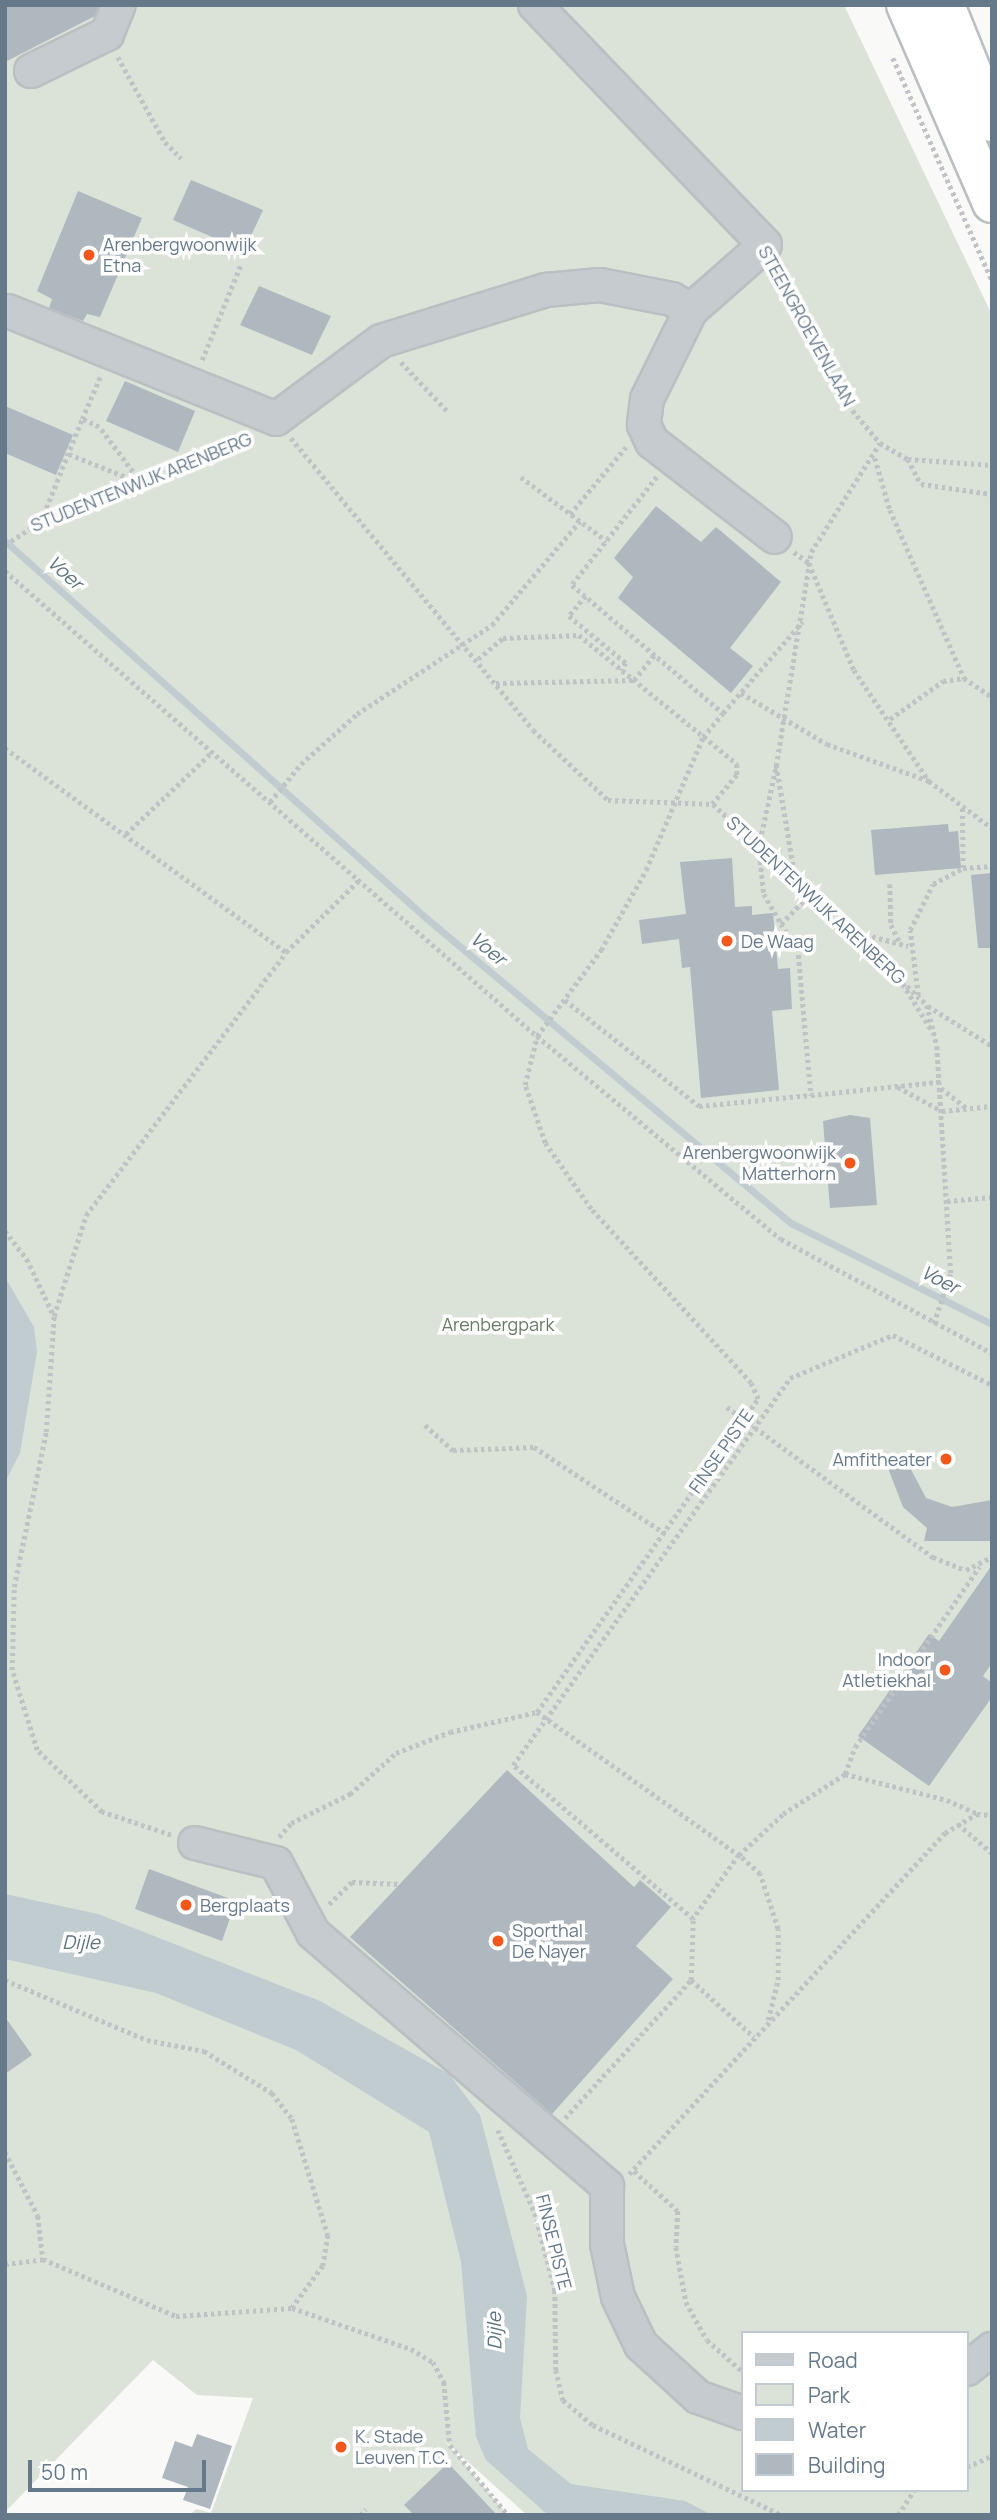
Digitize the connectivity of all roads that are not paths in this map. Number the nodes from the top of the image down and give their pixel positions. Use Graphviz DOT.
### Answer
graph roads {
  1 [pos="535,5"];
  2 [pos="906,5"];
  3 [pos="945,5"];
  4 [pos="113,20"];
  5 [pos="31,71"];
  6 [pos="992,122"];
  7 [pos="992,203"];
  8 [pos="691,310"];
  9 [pos="8,311"];
  10 [pos="775,537"];
  11 [pos="195,1843"];
  12 [pos="992,2349"];
  13 [pos="969,2367"];
  14 [pos="741,2412"];
  1 -- 8 [label="street, STEENGROEVENLAAN"];
  2 -- 7 [label="highway"];
  3 -- 6 [label="highway"];
  4 -- 5 [label="street"];
  8 -- 9 [label="street, STUDENTENWIJK ARENBERG"];
  8 -- 10 [label="street"];
  11 -- 14 [label="street"];
  12 -- 13 [label="street"];
}
